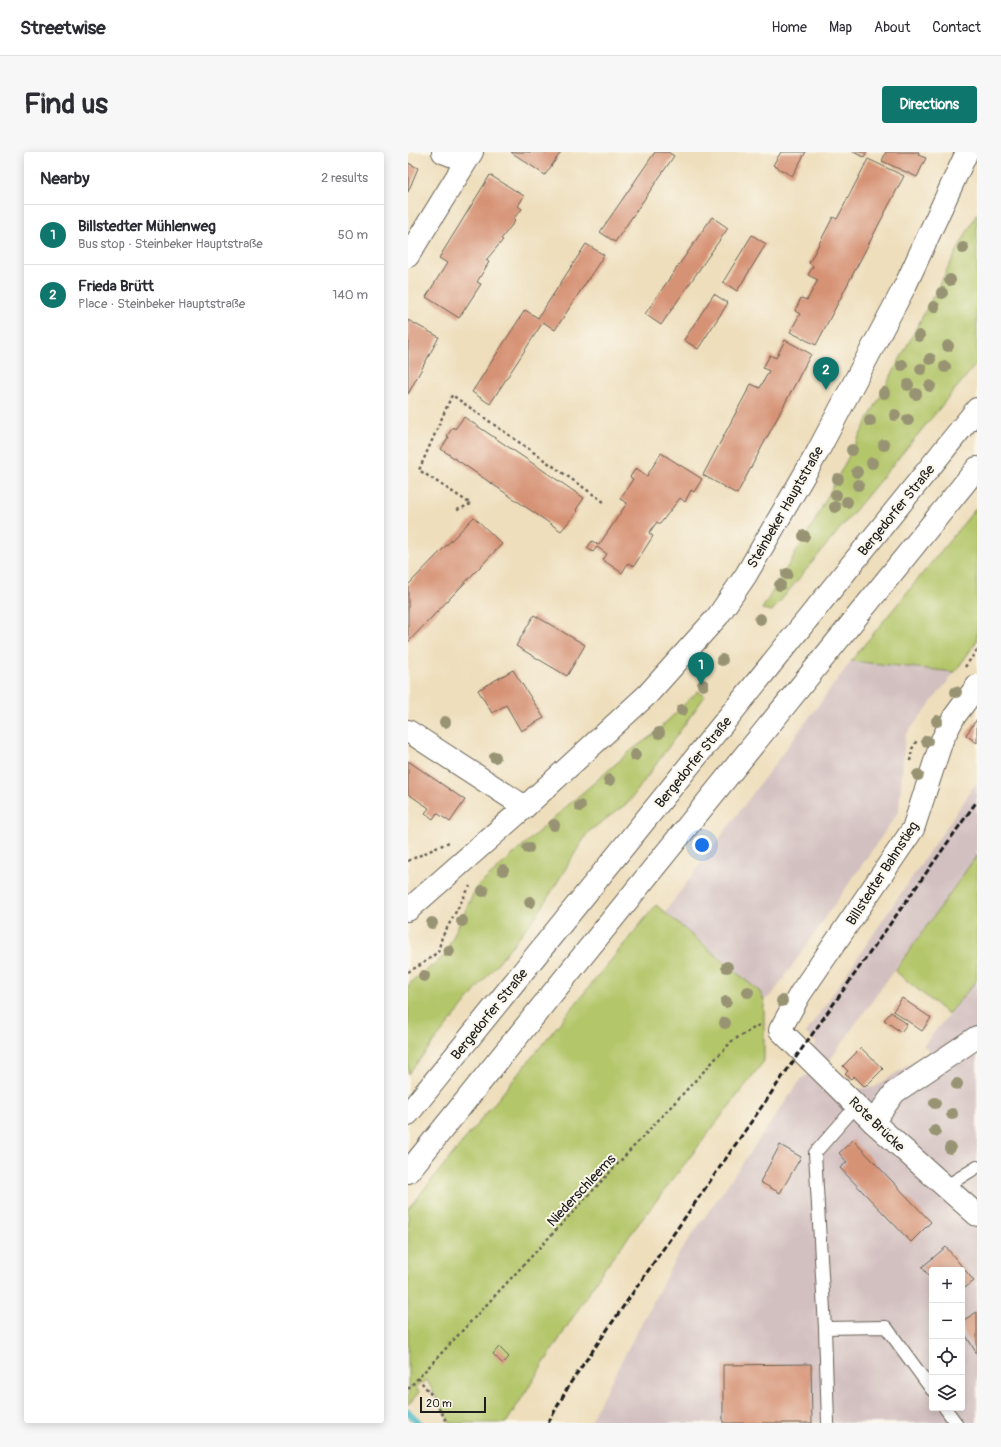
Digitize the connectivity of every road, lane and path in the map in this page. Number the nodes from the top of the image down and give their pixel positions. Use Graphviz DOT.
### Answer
graph roads {
  1 [pos="443,152"];
  2 [pos="967,152"];
  3 [pos="469,157"];
  4 [pos="408,256"];
  5 [pos="977,409"];
  6 [pos="977,468"];
  7 [pos="604,502"];
  8 [pos="457,510"];
  9 [pos="977,650"];
  10 [pos="964,667"];
  11 [pos="977,686"];
  12 [pos="408,731"];
  13 [pos="918,737"];
  14 [pos="910,764"];
  15 [pos="525,807"];
  16 [pos="472,883"];
  17 [pos="408,910"];
  18 [pos="408,972"];
  19 [pos="772,1026"];
  20 [pos="977,1037"];
  21 [pos="857,1106"];
  22 [pos="408,1114"];
  23 [pos="874,1122"];
  24 [pos="977,1166"];
  25 [pos="408,1172"];
  26 [pos="945,1187"];
  27 [pos="977,1215"];
  28 [pos="825,1328"];
  29 [pos="418,1378"];
  30 [pos="929,1386"];
  31 [pos="408,1389"];
  32 [pos="947,1411"];
  33 [pos="447,1423"];
  34 [pos="828,1423"];
  35 [pos="956,1423"];
  1 -- 3 [label="main road"];
  2 -- 15 [label="main road, Steinbeker Hauptstraße"];
  3 -- 4 [label="main road"];
  5 -- 22 [label="main road, Bergedorfer Straße"];
  6 -- 25 [label="main road"];
  7 -- 8 [label="path"];
  9 -- 10 [label="path"];
  11 -- 19 [label="main road, Billstedter Bahnstieg"];
  12 -- 15 [label="main road"];
  13 -- 14 [label="path"];
  15 -- 17 [label="main road, Steinbeker Hauptstraße"];
  16 -- 18 [label="path"];
  19 -- 21 [label="main road, Rote Brücke"];
  19 -- 29 [label="path, Niederschleems"];
  20 -- 23 [label="main road"];
  21 -- 23 [label="main road, Rote Brücke"];
  21 -- 28 [label="lane"];
  23 -- 26 [label="main road, Rote Brücke"];
  24 -- 26 [label="lane"];
  26 -- 27 [label="main road, Rote Brücke"];
  28 -- 30 [label="lane"];
  28 -- 34 [label="lane"];
  29 -- 31 [label="path, Niederschleems"];
  29 -- 33 [label="path"];
  32 -- 35 [label="lane"];
}
